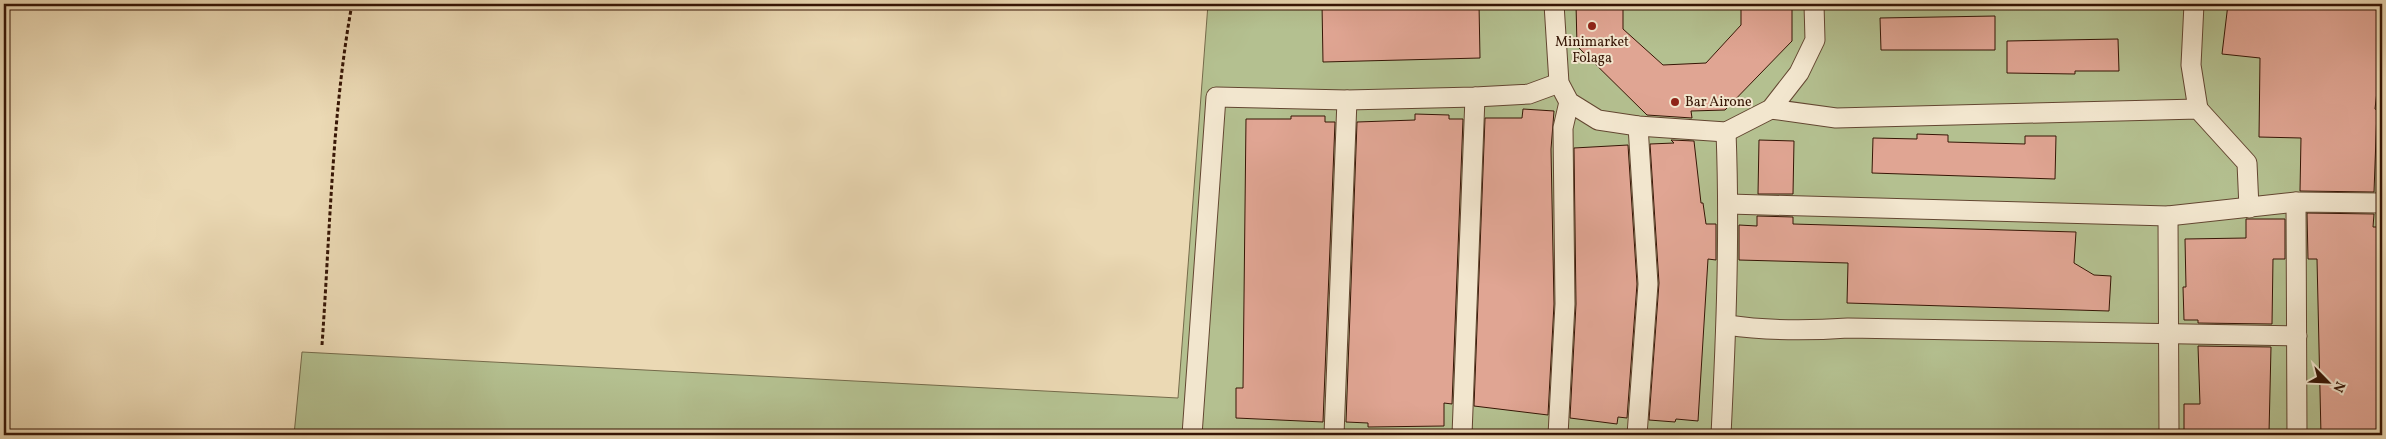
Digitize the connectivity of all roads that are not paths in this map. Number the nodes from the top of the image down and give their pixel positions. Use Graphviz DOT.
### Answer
graph roads {
  1 [pos="1554,4"];
  2 [pos="1814,4"];
  3 [pos="2194,4"];
  4 [pos="1559,83"];
  5 [pos="1475,97"];
  6 [pos="1347,100"];
  7 [pos="1569,102"];
  8 [pos="1771,108"];
  9 [pos="2198,109"];
  10 [pos="1638,126"];
  11 [pos="1726,132"];
  12 [pos="2296,202"];
  13 [pos="2382,203"];
  14 [pos="1728,204"];
  15 [pos="2249,208"];
  16 [pos="2168,216"];
  17 [pos="1727,326"];
  18 [pos="2168,334"];
  19 [pos="2297,336"];
  20 [pos="1192,435"];
  21 [pos="1334,435"];
  22 [pos="1462,435"];
  23 [pos="1558,435"];
  24 [pos="1637,435"];
  25 [pos="1721,435"];
  26 [pos="2168,435"];
  27 [pos="2297,435"];
  1 -- 4 [label="lane"];
  2 -- 8 [label="lane"];
  3 -- 9 [label="lane"];
  4 -- 5 [label="lane"];
  4 -- 7 [label="lane"];
  5 -- 6 [label="lane"];
  5 -- 22 [label="lane"];
  6 -- 20 [label="lane"];
  6 -- 21 [label="lane"];
  7 -- 10 [label="lane"];
  7 -- 23 [label="lane"];
  8 -- 9 [label="lane"];
  8 -- 11 [label="lane"];
  9 -- 15 [label="lane"];
  10 -- 11 [label="lane"];
  10 -- 24 [label="lane"];
  11 -- 14 [label="lane"];
  12 -- 13 [label="lane"];
  12 -- 15 [label="lane"];
  12 -- 19 [label="lane"];
  14 -- 16 [label="lane"];
  14 -- 17 [label="lane"];
  15 -- 16 [label="lane"];
  16 -- 18 [label="lane"];
  17 -- 18 [label="lane"];
  17 -- 25 [label="lane"];
  18 -- 19 [label="lane"];
  18 -- 26 [label="lane"];
  19 -- 27 [label="lane"];
}
